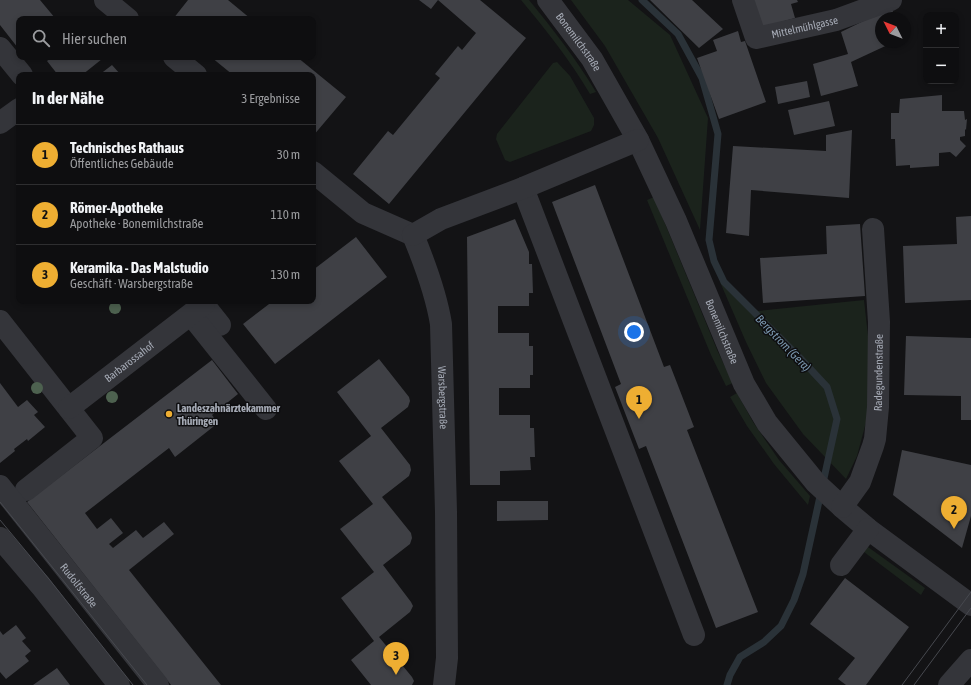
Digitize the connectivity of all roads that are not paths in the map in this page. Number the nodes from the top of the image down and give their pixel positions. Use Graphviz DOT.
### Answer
graph roads {
  1 [pos="104,0"];
  2 [pos="548,0"];
  3 [pos="743,0"];
  4 [pos="891,0"];
  5 [pos="124,16"];
  6 [pos="0,48"];
  7 [pos="178,60"];
  8 [pos="20,72"];
  9 [pos="192,72"];
  10 [pos="16,111"];
  11 [pos="0,124"];
  12 [pos="638,140"];
  13 [pos="316,174"];
  14 [pos="523,188"];
  15 [pos="873,229"];
  16 [pos="413,235"];
  17 [pos="199,307"];
  18 [pos="0,321"];
  19 [pos="220,325"];
  20 [pos="69,408"];
  21 [pos="266,409"];
  22 [pos="0,486"];
  23 [pos="26,490"];
  24 [pos="838,503"];
  25 [pos="868,529"];
  26 [pos="0,538"];
  27 [pos="841,565"];
  28 [pos="971,605"];
  29 [pos="694,635"];
  30 [pos="971,660"];
  31 [pos="119,685"];
  32 [pos="158,685"];
  33 [pos="444,685"];
  34 [pos="949,685"];
  1 -- 5 [label="street"];
  2 -- 12 [label="street, Bonemilchstraße"];
  3 -- 4 [label="street, Mittelmühlgasse"];
  6 -- 8 [label="street"];
  7 -- 9 [label="street"];
  10 -- 11 [label="street"];
  12 -- 14 [label="street"];
  12 -- 24 [label="street, Bonemilchstraße"];
  13 -- 16 [label="street"];
  14 -- 16 [label="street"];
  14 -- 29 [label="street"];
  15 -- 24 [label="street, Radegundenstraße"];
  16 -- 33 [label="street, Warsbergstraße"];
  17 -- 19 [label="street"];
  17 -- 20 [label="street, Barbarossahof"];
  17 -- 21 [label="street"];
  18 -- 20 [label="street"];
  20 -- 23 [label="street"];
  22 -- 32 [label="street, Rudolfstraße"];
  24 -- 25 [label="street, Bonemilchstraße"];
  25 -- 27 [label="street"];
  25 -- 28 [label="street, Bonemilchstraße"];
  26 -- 31 [label="street"];
  30 -- 34 [label="street"];
}
